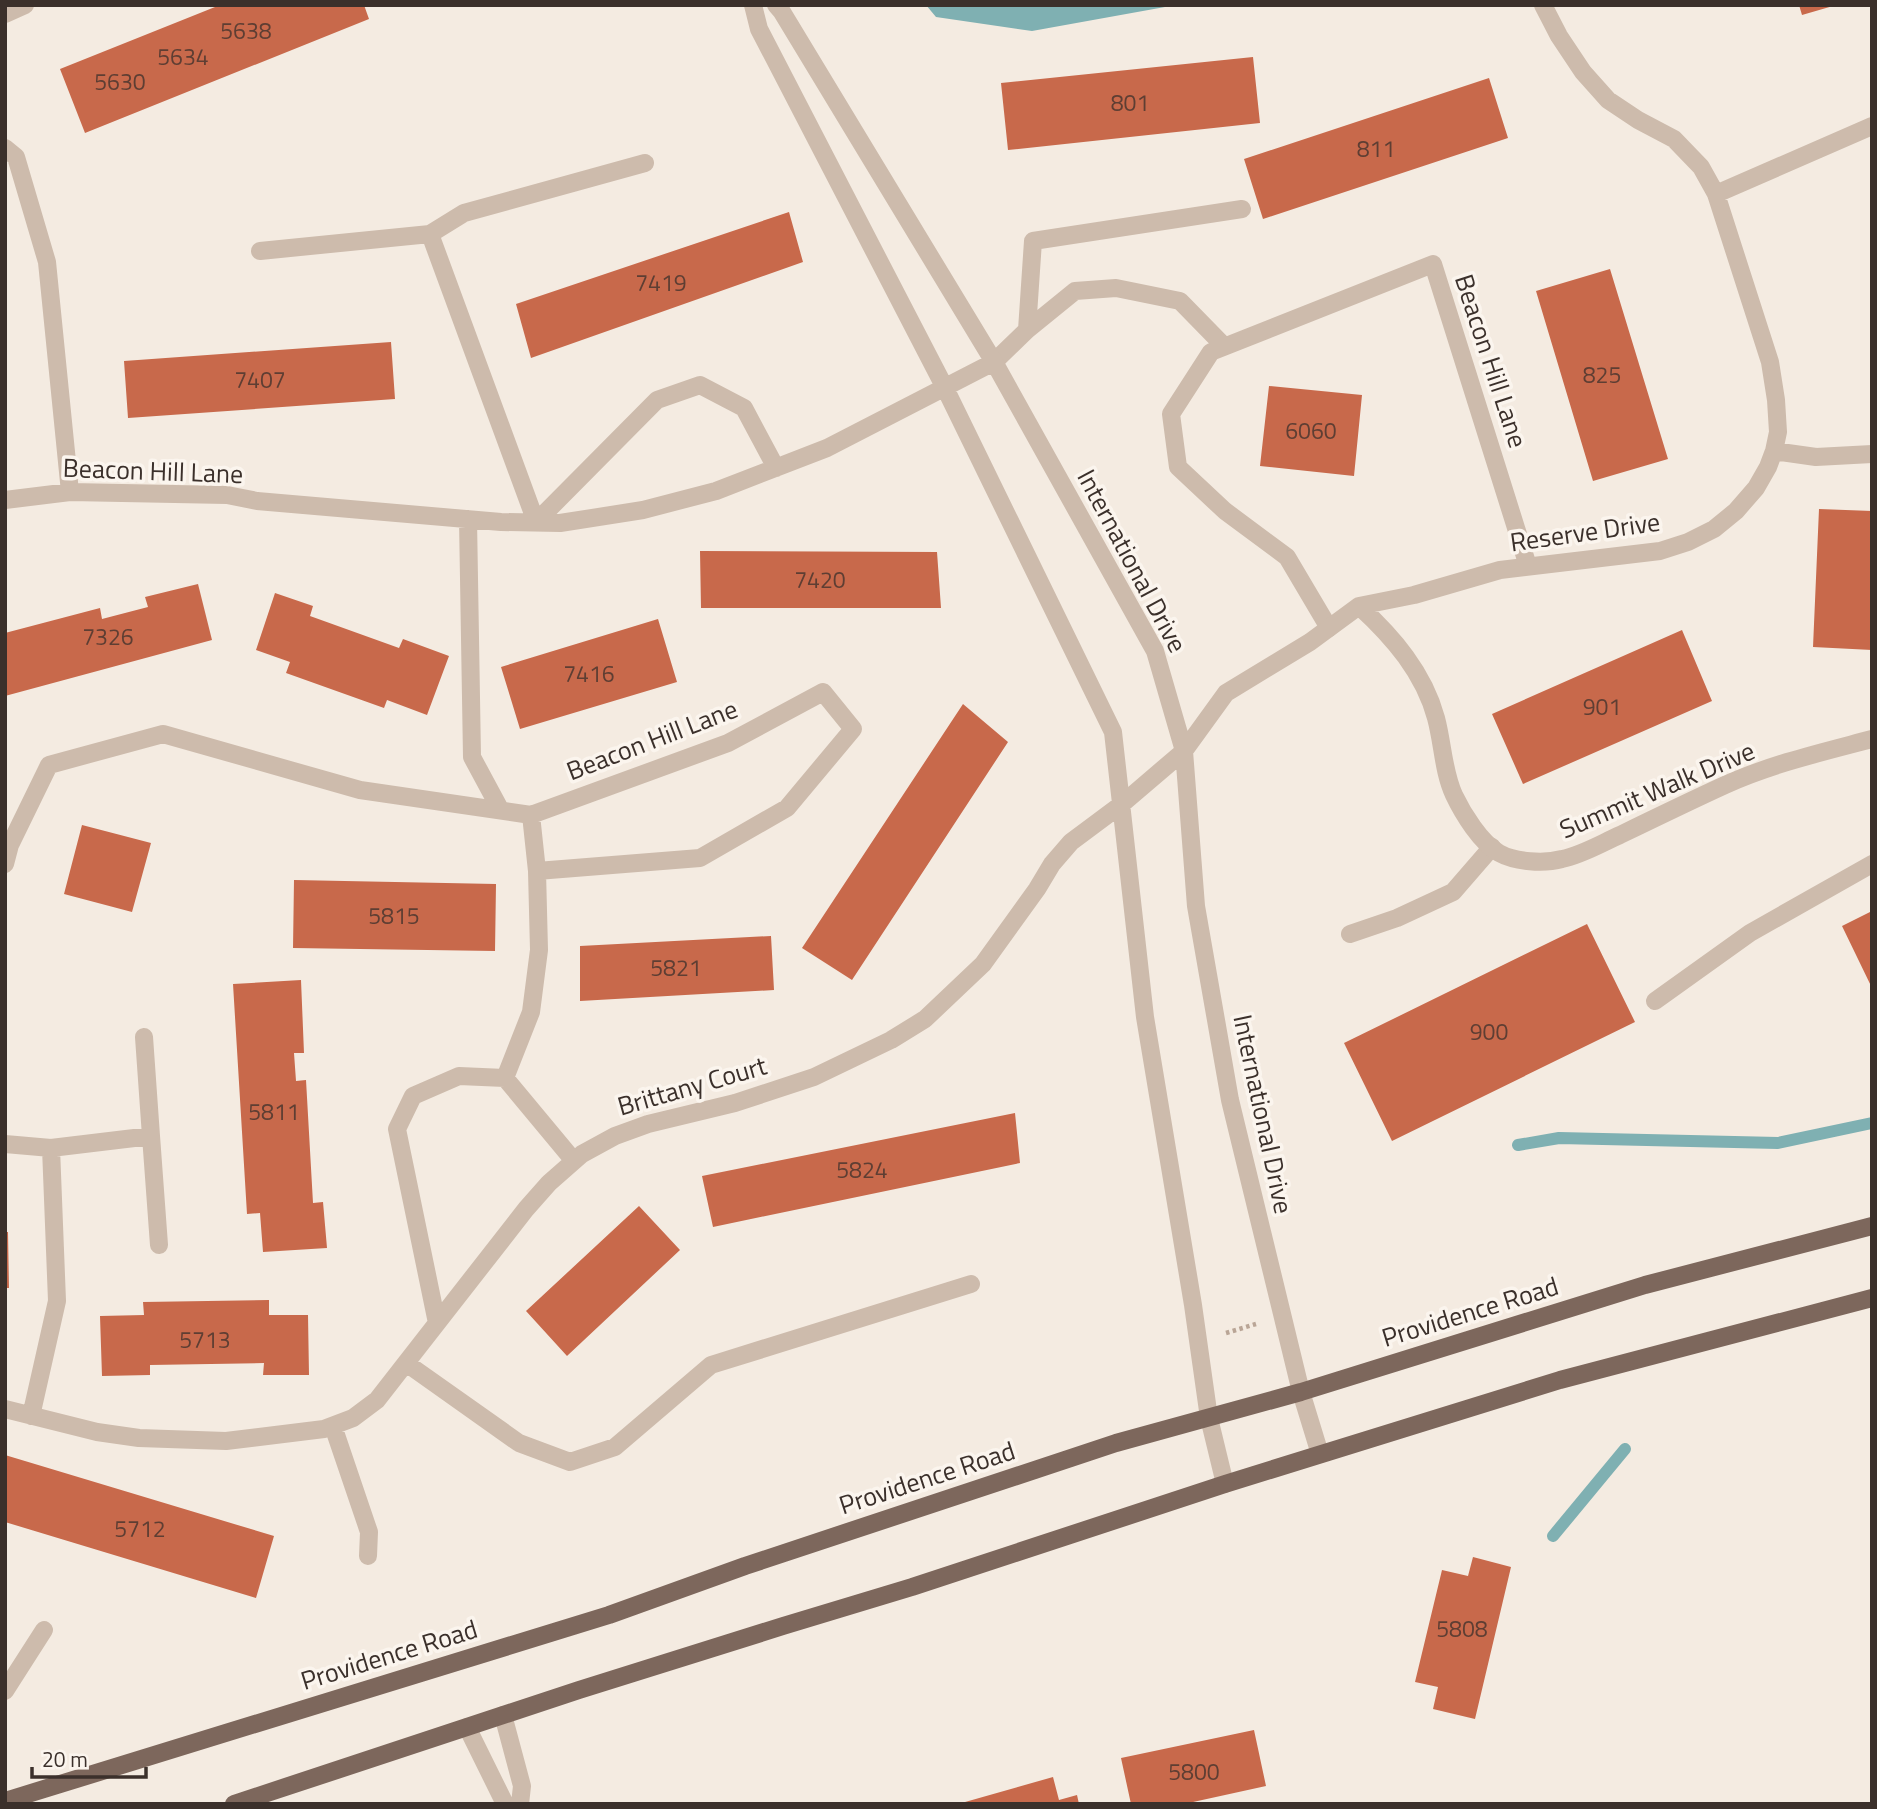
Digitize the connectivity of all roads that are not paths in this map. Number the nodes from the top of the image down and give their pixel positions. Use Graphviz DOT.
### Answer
graph roads {
  1 [pos="26,5"];
  2 [pos="753,5"];
  3 [pos="776,5"];
  4 [pos="1544,5"];
  5 [pos="5,14"];
  6 [pos="1872,126"];
  7 [pos="5,148"];
  8 [pos="645,163"];
  9 [pos="1716,194"];
  10 [pos="1242,209"];
  11 [pos="429,234"];
  12 [pos="260,251"];
  13 [pos="1027,330"];
  14 [pos="1224,346"];
  15 [pos="994,362"];
  16 [pos="945,388"];
  17 [pos="1774,452"];
  18 [pos="1872,454"];
  19 [pos="776,468"];
  20 [pos="70,492"];
  21 [pos="5,500"];
  22 [pos="468,519"];
  23 [pos="536,522"];
  24 [pos="1528,566"];
  25 [pos="1359,606"];
  26 [pos="1329,628"];
  27 [pos="1872,739"];
  28 [pos="1184,751"];
  29 [pos="1122,804"];
  30 [pos="500,809"];
  31 [pos="531,815"];
  32 [pos="1492,847"];
  33 [pos="5,864"];
  34 [pos="1872,864"];
  35 [pos="537,871"];
  36 [pos="1350,934"];
  37 [pos="1655,1001"];
  38 [pos="144,1037"];
  39 [pos="505,1079"];
  40 [pos="150,1136"];
  41 [pos="5,1144"];
  42 [pos="51,1148"];
  43 [pos="574,1161"];
  44 [pos="1872,1226"];
  45 [pos="159,1245"];
  46 [pos="971,1284"];
  47 [pos="1872,1298"];
  48 [pos="437,1323"];
  49 [pos="406,1363"];
  50 [pos="1301,1392"];
  51 [pos="5,1409"];
  52 [pos="31,1416"];
  53 [pos="1209,1418"];
  54 [pos="333,1426"];
  55 [pos="1320,1454"];
  56 [pos="1225,1484"];
  57 [pos="368,1556"];
  58 [pos="44,1630"];
  59 [pos="5,1691"];
  60 [pos="503,1715"];
  61 [pos="467,1727"];
  62 [pos="5,1801"];
  63 [pos="234,1804"];
  64 [pos="505,1804"];
  65 [pos="520,1804"];
  1 -- 5 [label="street"];
  2 -- 16 [label="street"];
  3 -- 15 [label="street, International Drive"];
  4 -- 9 [label="street, Reserve Drive"];
  6 -- 9 [label="street"];
  7 -- 20 [label="street"];
  8 -- 11 [label="street"];
  9 -- 17 [label="street, Reserve Drive"];
  10 -- 13 [label="street"];
  11 -- 12 [label="street"];
  11 -- 23 [label="street"];
  13 -- 14 [label="street, Beacon Hill Lane"];
  13 -- 15 [label="street, Beacon Hill Lane"];
  14 -- 24 [label="street, Beacon Hill Lane"];
  14 -- 26 [label="street"];
  15 -- 16 [label="street, Beacon Hill Lane"];
  15 -- 28 [label="street, International Drive"];
  16 -- 19 [label="street, Beacon Hill Lane"];
  16 -- 29 [label="street"];
  17 -- 18 [label="street"];
  17 -- 24 [label="street, Reserve Drive"];
  19 -- 23 [label="street, Beacon Hill Lane"];
  19 -- 23 [label="street"];
  20 -- 21 [label="street, Beacon Hill Lane"];
  20 -- 22 [label="street, Beacon Hill Lane"];
  22 -- 23 [label="street, Beacon Hill Lane"];
  22 -- 30 [label="street"];
  24 -- 25 [label="street, Reserve Drive"];
  25 -- 26 [label="street, Reserve Drive"];
  25 -- 32 [label="street, Summit Walk Drive"];
  26 -- 28 [label="street, Reserve Drive"];
  27 -- 32 [label="street, Summit Walk Drive"];
  28 -- 29 [label="street, Brittany Court"];
  28 -- 50 [label="street, International Drive"];
  29 -- 43 [label="street, Brittany Court"];
  29 -- 53 [label="street"];
  30 -- 31 [label="street"];
  30 -- 33 [label="street"];
  31 -- 35 [label="street"];
  31 -- 35 [label="street, Beacon Hill Lane"];
  32 -- 36 [label="street"];
  34 -- 37 [label="street"];
  35 -- 39 [label="street"];
  38 -- 40 [label="street"];
  39 -- 43 [label="street"];
  39 -- 48 [label="street"];
  40 -- 42 [label="street"];
  40 -- 45 [label="street"];
  41 -- 42 [label="street"];
  42 -- 52 [label="street"];
  43 -- 48 [label="street, Brittany Court"];
  44 -- 50 [label="main road, Providence Road"];
  46 -- 49 [label="street"];
  47 -- 55 [label="main road"];
  48 -- 49 [label="street, Brittany Court"];
  49 -- 54 [label="street, Brittany Court"];
  50 -- 53 [label="main road, Providence Road"];
  50 -- 55 [label="street, International Drive"];
  51 -- 52 [label="street, Brittany Court"];
  52 -- 54 [label="street, Brittany Court"];
  53 -- 56 [label="street"];
  53 -- 62 [label="main road, Providence Road"];
  54 -- 57 [label="street"];
  55 -- 56 [label="main road"];
  56 -- 60 [label="main road"];
  58 -- 59 [label="street"];
  60 -- 61 [label="main road"];
  60 -- 65 [label="street"];
  61 -- 63 [label="main road"];
  61 -- 64 [label="street"];
}
